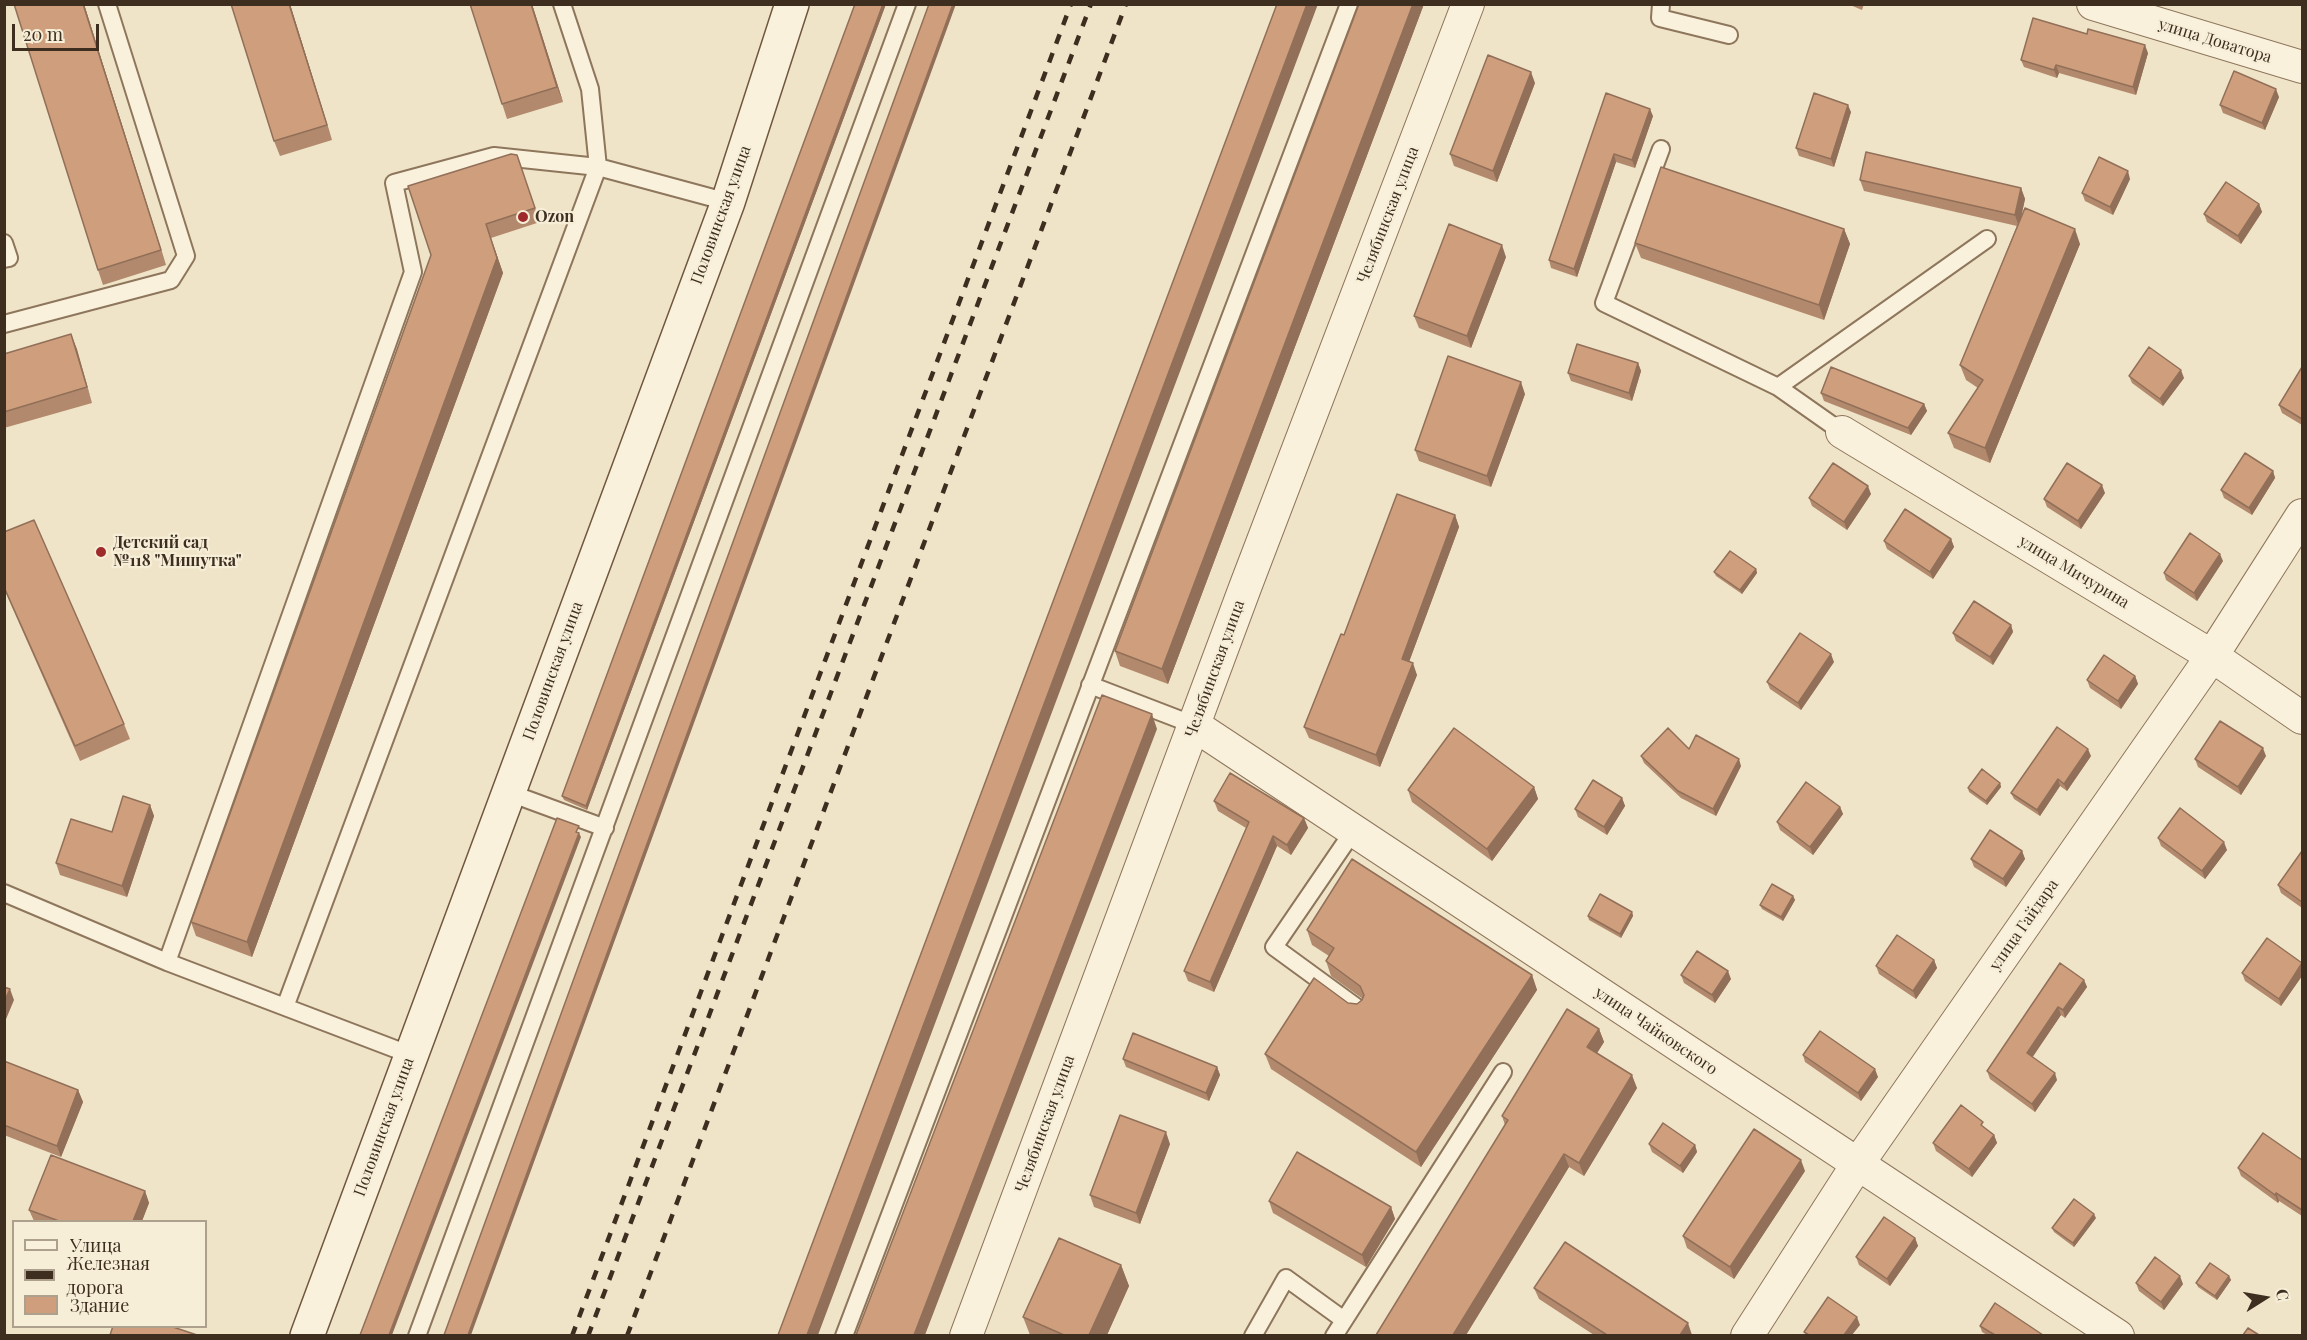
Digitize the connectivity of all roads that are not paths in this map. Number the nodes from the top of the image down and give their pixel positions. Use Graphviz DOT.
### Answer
graph roads {
  1 [pos="107,4"];
  2 [pos="562,4"];
  3 [pos="792,4"];
  4 [pos="907,4"];
  5 [pos="1349,4"];
  6 [pos="1468,4"];
  7 [pos="1661,4"];
  8 [pos="2093,4"];
  9 [pos="1729,35"];
  10 [pos="2302,67"];
  11 [pos="1661,149"];
  12 [pos="597,167"];
  13 [pos="728,202"];
  14 [pos="1987,239"];
  15 [pos="4,243"];
  16 [pos="4,259"];
  17 [pos="4,324"];
  18 [pos="1778,387"];
  19 [pos="1842,432"];
  20 [pos="2302,515"];
  21 [pos="2212,656"];
  22 [pos="1090,685"];
  23 [pos="2302,718"];
  24 [pos="1194,725"];
  25 [pos="507,792"];
  26 [pos="604,828"];
  27 [pos="1354,830"];
  28 [pos="4,892"];
  29 [pos="167,962"];
  30 [pos="285,1007"];
  31 [pos="1359,1009"];
  32 [pos="411,1055"];
  33 [pos="1503,1072"];
  34 [pos="1857,1165"];
  35 [pos="1344,1320"];
  36 [pos="307,1335"];
  37 [pos="417,1335"];
  38 [pos="844,1335"];
  39 [pos="966,1335"];
  40 [pos="1253,1335"];
  41 [pos="1334,1335"];
  42 [pos="1747,1335"];
  43 [pos="2118,1335"];
  1 -- 17 [label="lane"];
  2 -- 12 [label="lane"];
  3 -- 13 [label="main road, Половинская улица"];
  4 -- 26 [label="lane"];
  5 -- 22 [label="lane"];
  6 -- 24 [label="street, Челябинская улица"];
  7 -- 9 [label="lane"];
  8 -- 10 [label="street, улица Доватора"];
  11 -- 18 [label="lane"];
  12 -- 13 [label="lane"];
  12 -- 29 [label="lane"];
  12 -- 30 [label="lane"];
  13 -- 25 [label="main road, Половинская улица"];
  14 -- 18 [label="lane"];
  15 -- 16 [label="lane"];
  18 -- 19 [label="lane"];
  19 -- 21 [label="street, улица Мичурина"];
  20 -- 21 [label="street, улица Гайдара"];
  21 -- 23 [label="street, улица Мичурина"];
  21 -- 34 [label="street, улица Гайдара"];
  22 -- 24 [label="lane"];
  22 -- 38 [label="lane"];
  24 -- 27 [label="street, улица Чайковского"];
  24 -- 39 [label="street, Челябинская улица"];
  25 -- 26 [label="lane"];
  25 -- 32 [label="main road, Половинская улица"];
  26 -- 37 [label="lane"];
  27 -- 31 [label="lane"];
  27 -- 34 [label="street, улица Чайковского"];
  28 -- 29 [label="lane"];
  29 -- 30 [label="lane"];
  30 -- 32 [label="lane"];
  32 -- 36 [label="main road, Половинская улица"];
  33 -- 35 [label="lane"];
  34 -- 42 [label="street, улица Гайдара"];
  34 -- 43 [label="street, улица Чайковского"];
  35 -- 40 [label="lane"];
  35 -- 41 [label="lane"];
}
